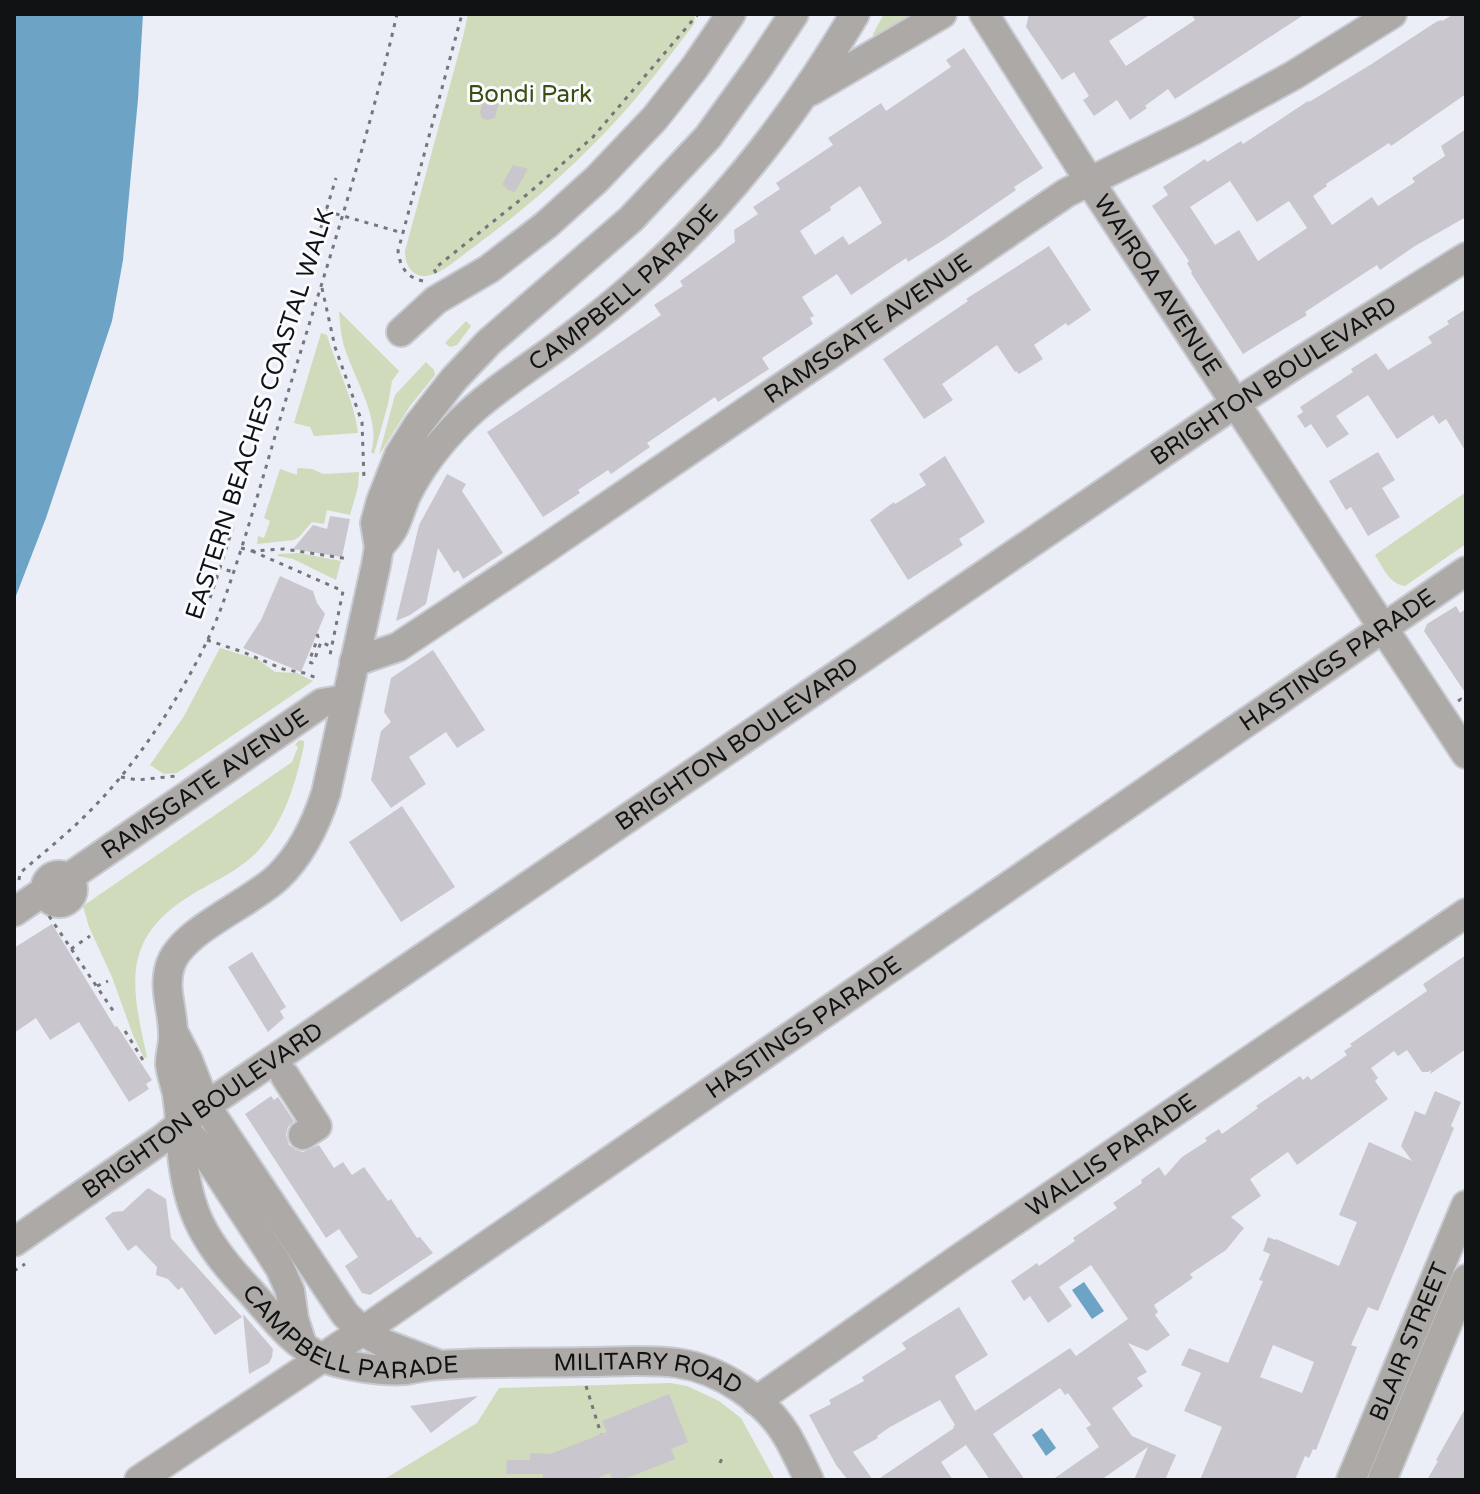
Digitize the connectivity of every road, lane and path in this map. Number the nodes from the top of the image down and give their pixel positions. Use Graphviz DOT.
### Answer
graph roads {
  1 [pos="397,14"];
  2 [pos="462,14"];
  3 [pos="698,14"];
  4 [pos="731,14"];
  5 [pos="794,14"];
  6 [pos="855,14"];
  7 [pos="942,14"];
  8 [pos="984,14"];
  9 [pos="1392,14"];
  10 [pos="803,96"];
  11 [pos="336,178"];
  12 [pos="1090,182"];
  13 [pos="326,211"];
  14 [pos="342,216"];
  15 [pos="404,234"];
  16 [pos="315,247"];
  17 [pos="1466,257"];
  18 [pos="440,279"];
  19 [pos="427,282"];
  20 [pos="321,285"];
  21 [pos="401,332"];
  22 [pos="1236,403"];
  23 [pos="364,485"];
  24 [pos="233,527"];
  25 [pos="379,547"];
  26 [pos="241,548"];
  27 [pos="252,551"];
  28 [pos="349,559"];
  29 [pos="220,568"];
  30 [pos="1466,571"];
  31 [pos="233,572"];
  32 [pos="210,598"];
  33 [pos="1384,629"];
  34 [pos="317,634"];
  35 [pos="207,640"];
  36 [pos="338,657"];
  37 [pos="323,681"];
  38 [pos="346,699"];
  39 [pos="1466,754"];
  40 [pos="181,776"];
  41 [pos="120,777"];
  42 [pos="39,896"];
  43 [pos="1466,913"];
  44 [pos="90,936"];
  45 [pos="71,949"];
  46 [pos="108,981"];
  47 [pos="96,987"];
  48 [pos="116,1015"];
  49 [pos="125,1031"];
  50 [pos="174,1032"];
  51 [pos="144,1061"];
  52 [pos="285,1076"];
  53 [pos="206,1106"];
  54 [pos="180,1124"];
  55 [pos="303,1135"];
  56 [pos="202,1148"];
  57 [pos="1466,1205"];
  58 [pos="14,1242"];
  59 [pos="1431,1289"];
  60 [pos="1462,1290"];
  61 [pos="362,1331"];
  62 [pos="312,1351"];
  63 [pos="439,1365"];
  64 [pos="585,1382"];
  65 [pos="756,1401"];
  66 [pos="601,1434"];
  67 [pos="722,1458"];
  68 [pos="720,1463"];
  69 [pos="139,1480"];
  70 [pos="809,1480"];
  71 [pos="1351,1480"];
  72 [pos="1382,1480"];
  1 -- 14 [label="path, EASTERN BEACHES COASTAL WALK"];
  2 -- 15 [label="path"];
  3 -- 18 [label="path"];
  4 -- 21 [label="street"];
  5 -- 25 [label="street, CAMPBELL PARADE"];
  6 -- 10 [label="street, CAMPBELL PARADE"];
  7 -- 10 [label="street"];
  8 -- 12 [label="street, WAIROA AVENUE"];
  9 -- 12 [label="street, RAMSGATE AVENUE"];
  10 -- 25 [label="street, CAMPBELL PARADE"];
  11 -- 13 [label="path"];
  12 -- 22 [label="street, WAIROA AVENUE"];
  12 -- 36 [label="street, RAMSGATE AVENUE"];
  13 -- 14 [label="path"];
  13 -- 16 [label="path"];
  14 -- 15 [label="path"];
  14 -- 20 [label="path, EASTERN BEACHES COASTAL WALK"];
  15 -- 19 [label="path"];
  17 -- 22 [label="street, BRIGHTON BOULEVARD"];
  20 -- 23 [label="path"];
  20 -- 26 [label="path, EASTERN BEACHES COASTAL WALK"];
  22 -- 33 [label="street, WAIROA AVENUE"];
  22 -- 53 [label="street, BRIGHTON BOULEVARD"];
  24 -- 29 [label="path"];
  25 -- 36 [label="street, CAMPBELL PARADE"];
  26 -- 27 [label="path"];
  26 -- 31 [label="path, EASTERN BEACHES COASTAL WALK"];
  27 -- 28 [label="path"];
  27 -- 36 [label="path"];
  29 -- 31 [label="path"];
  29 -- 32 [label="path"];
  30 -- 33 [label="street, HASTINGS PARADE"];
  31 -- 35 [label="path, EASTERN BEACHES COASTAL WALK"];
  33 -- 39 [label="street, WAIROA AVENUE"];
  33 -- 61 [label="street, HASTINGS PARADE"];
  34 -- 36 [label="path"];
  35 -- 37 [label="path"];
  35 -- 41 [label="path, EASTERN BEACHES COASTAL WALK"];
  36 -- 38 [label="street, CAMPBELL PARADE"];
  38 -- 42 [label="street, RAMSGATE AVENUE"];
  38 -- 50 [label="street, CAMPBELL PARADE"];
  40 -- 41 [label="path"];
  41 -- 42 [label="path, EASTERN BEACHES COASTAL WALK"];
  42 -- 45 [label="path"];
  43 -- 65 [label="street, WALLIS PARADE"];
  44 -- 45 [label="path"];
  45 -- 47 [label="path"];
  46 -- 47 [label="path"];
  47 -- 48 [label="path"];
  49 -- 51 [label="path"];
  50 -- 53 [label="street, CAMPBELL PARADE"];
  50 -- 54 [label="street, CAMPBELL PARADE"];
  52 -- 55 [label="street"];
  53 -- 54 [label="street, BRIGHTON BOULEVARD"];
  53 -- 56 [label="street"];
  53 -- 61 [label="street, CAMPBELL PARADE"];
  54 -- 56 [label="street"];
  54 -- 58 [label="street, BRIGHTON BOULEVARD"];
  54 -- 62 [label="street, CAMPBELL PARADE"];
  56 -- 62 [label="street"];
  57 -- 59 [label="street, BLAIR STREET"];
  59 -- 60 [label="street"];
  59 -- 71 [label="street, BLAIR STREET"];
  60 -- 72 [label="street, BLAIR STREET"];
  61 -- 62 [label="street, HASTINGS PARADE"];
  61 -- 63 [label="street, CAMPBELL PARADE"];
  62 -- 63 [label="street, CAMPBELL PARADE"];
  62 -- 69 [label="street, HASTINGS PARADE"];
  63 -- 65 [label="street, MILITARY ROAD"];
  64 -- 66 [label="path"];
  65 -- 70 [label="street, MILITARY ROAD"];
  67 -- 68 [label="path"];
}
